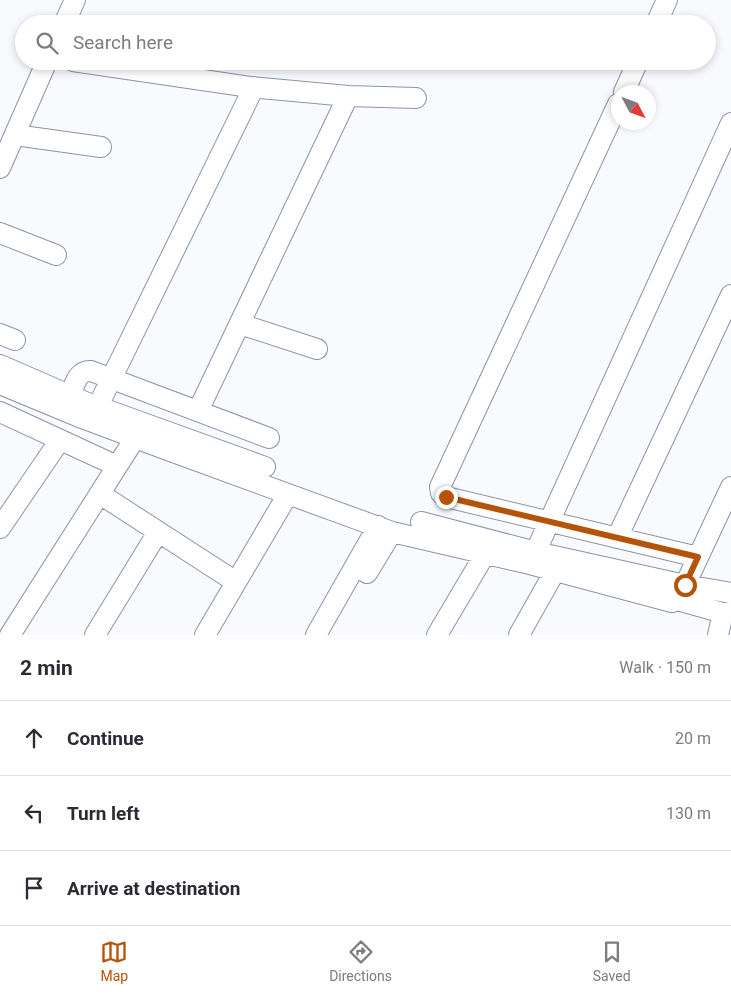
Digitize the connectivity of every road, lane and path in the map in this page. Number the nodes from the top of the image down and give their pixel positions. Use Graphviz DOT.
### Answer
graph roads {
  1 [pos="75,0"];
  2 [pos="667,0"];
  3 [pos="68,15"];
  4 [pos="660,15"];
  5 [pos="44,70"];
  6 [pos="136,70"];
  7 [pos="634,70"];
  8 [pos="627,85"];
  9 [pos="254,87"];
  10 [pos="348,96"];
  11 [pos="416,98"];
  12 [pos="611,119"];
  13 [pos="731,123"];
  14 [pos="15,135"];
  15 [pos="101,147"];
  16 [pos="0,168"];
  17 [pos="0,233"];
  18 [pos="56,255"];
  19 [pos="731,295"];
  20 [pos="240,324"];
  21 [pos="317,349"];
  22 [pos="0,366"];
  23 [pos="111,378"];
  24 [pos="0,384"];
  25 [pos="70,395"];
  26 [pos="98,406"];
  27 [pos="198,411"];
  28 [pos="0,412"];
  29 [pos="135,438"];
  30 [pos="269,438"];
  31 [pos="60,440"];
  32 [pos="117,466"];
  33 [pos="265,467"];
  34 [pos="731,488"];
  35 [pos="100,494"];
  36 [pos="288,494"];
  37 [pos="421,522"];
  38 [pos="550,522"];
  39 [pos="0,528"];
  40 [pos="385,529"];
  41 [pos="158,532"];
  42 [pos="617,538"];
  43 [pos="485,554"];
  44 [pos="698,557"];
  45 [pos="533,558"];
  46 [pos="555,571"];
  47 [pos="236,582"];
  48 [pos="681,592"];
  49 [pos="731,592"];
  50 [pos="727,612"];
  51 [pos="10,635"];
  52 [pos="95,635"];
  53 [pos="205,635"];
  54 [pos="316,635"];
  55 [pos="330,635"];
  56 [pos="436,635"];
  57 [pos="519,635"];
  58 [pos="718,635"];
  1 -- 3 [label="street"];
  2 -- 4 [label="street"];
  5 -- 14 [label="street"];
  6 -- 9 [label="street"];
  7 -- 8 [label="street"];
  9 -- 10 [label="street"];
  9 -- 23 [label="street"];
  10 -- 11 [label="street"];
  10 -- 20 [label="street"];
  12 -- 38 [label="street"];
  13 -- 38 [label="street"];
  14 -- 15 [label="street"];
  14 -- 16 [label="street"];
  17 -- 18 [label="street"];
  19 -- 42 [label="street"];
  20 -- 21 [label="street"];
  20 -- 27 [label="street"];
  22 -- 25 [label="street"];
  23 -- 25 [label="street"];
  23 -- 26 [label="street"];
  23 -- 27 [label="street"];
  24 -- 29 [label="street"];
  25 -- 26 [label="street"];
  26 -- 33 [label="street"];
  27 -- 30 [label="street"];
  28 -- 31 [label="street"];
  29 -- 32 [label="street"];
  29 -- 36 [label="street"];
  31 -- 32 [label="street"];
  31 -- 39 [label="street"];
  32 -- 35 [label="street"];
  34 -- 44 [label="street"];
  35 -- 41 [label="street"];
  35 -- 51 [label="street"];
  36 -- 40 [label="street"];
  36 -- 47 [label="street"];
  37 -- 45 [label="street"];
  38 -- 42 [label="street"];
  38 -- 45 [label="street"];
  40 -- 43 [label="street"];
  40 -- 54 [label="street"];
  40 -- 55 [label="street"];
  41 -- 47 [label="street"];
  41 -- 52 [label="street"];
  42 -- 44 [label="street"];
  43 -- 45 [label="street"];
  43 -- 56 [label="street"];
  44 -- 48 [label="street"];
  45 -- 46 [label="street"];
  45 -- 48 [label="street"];
  46 -- 48 [label="street"];
  46 -- 57 [label="street"];
  47 -- 53 [label="street"];
  48 -- 49 [label="street"];
  48 -- 50 [label="street"];
  50 -- 58 [label="street"];
}
